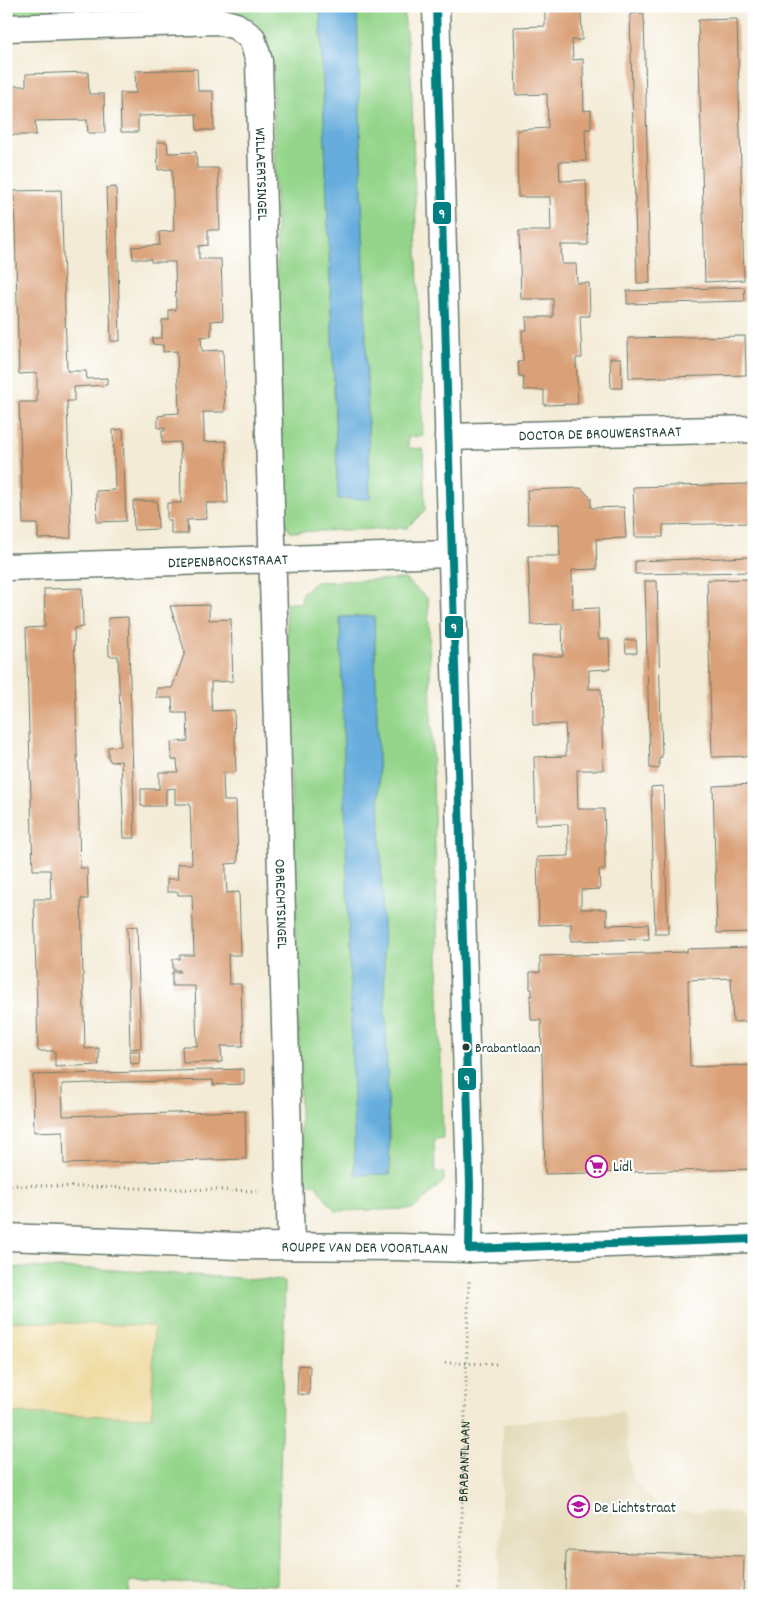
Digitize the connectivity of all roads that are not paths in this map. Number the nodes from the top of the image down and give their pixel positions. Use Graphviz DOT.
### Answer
graph roads {
  1 [pos="436,6"];
  2 [pos="6,28"];
  3 [pos="754,429"];
  4 [pos="448,437"];
  5 [pos="451,554"];
  6 [pos="272,560"];
  7 [pos="6,567"];
  8 [pos="6,1237"];
  9 [pos="754,1239"];
  10 [pos="291,1246"];
  11 [pos="469,1250"];
  1 -- 4 [label="street"];
  2 -- 6 [label="street, WILLAERTSINGEL"];
  3 -- 4 [label="street, DOCTOR DE BROUWERSTRAAT"];
  4 -- 5 [label="street"];
  5 -- 6 [label="street, DIEPENBROCKSTRAAT"];
  5 -- 11 [label="street"];
  6 -- 7 [label="street, DIEPENBROCKSTRAAT"];
  6 -- 10 [label="street, OBRECHTSINGEL"];
  8 -- 10 [label="street, ROUPPE VAN DER VOORTLAAN"];
  9 -- 11 [label="street, ROUPPE VAN DER VOORTLAAN"];
  10 -- 11 [label="street, ROUPPE VAN DER VOORTLAAN"];
}
